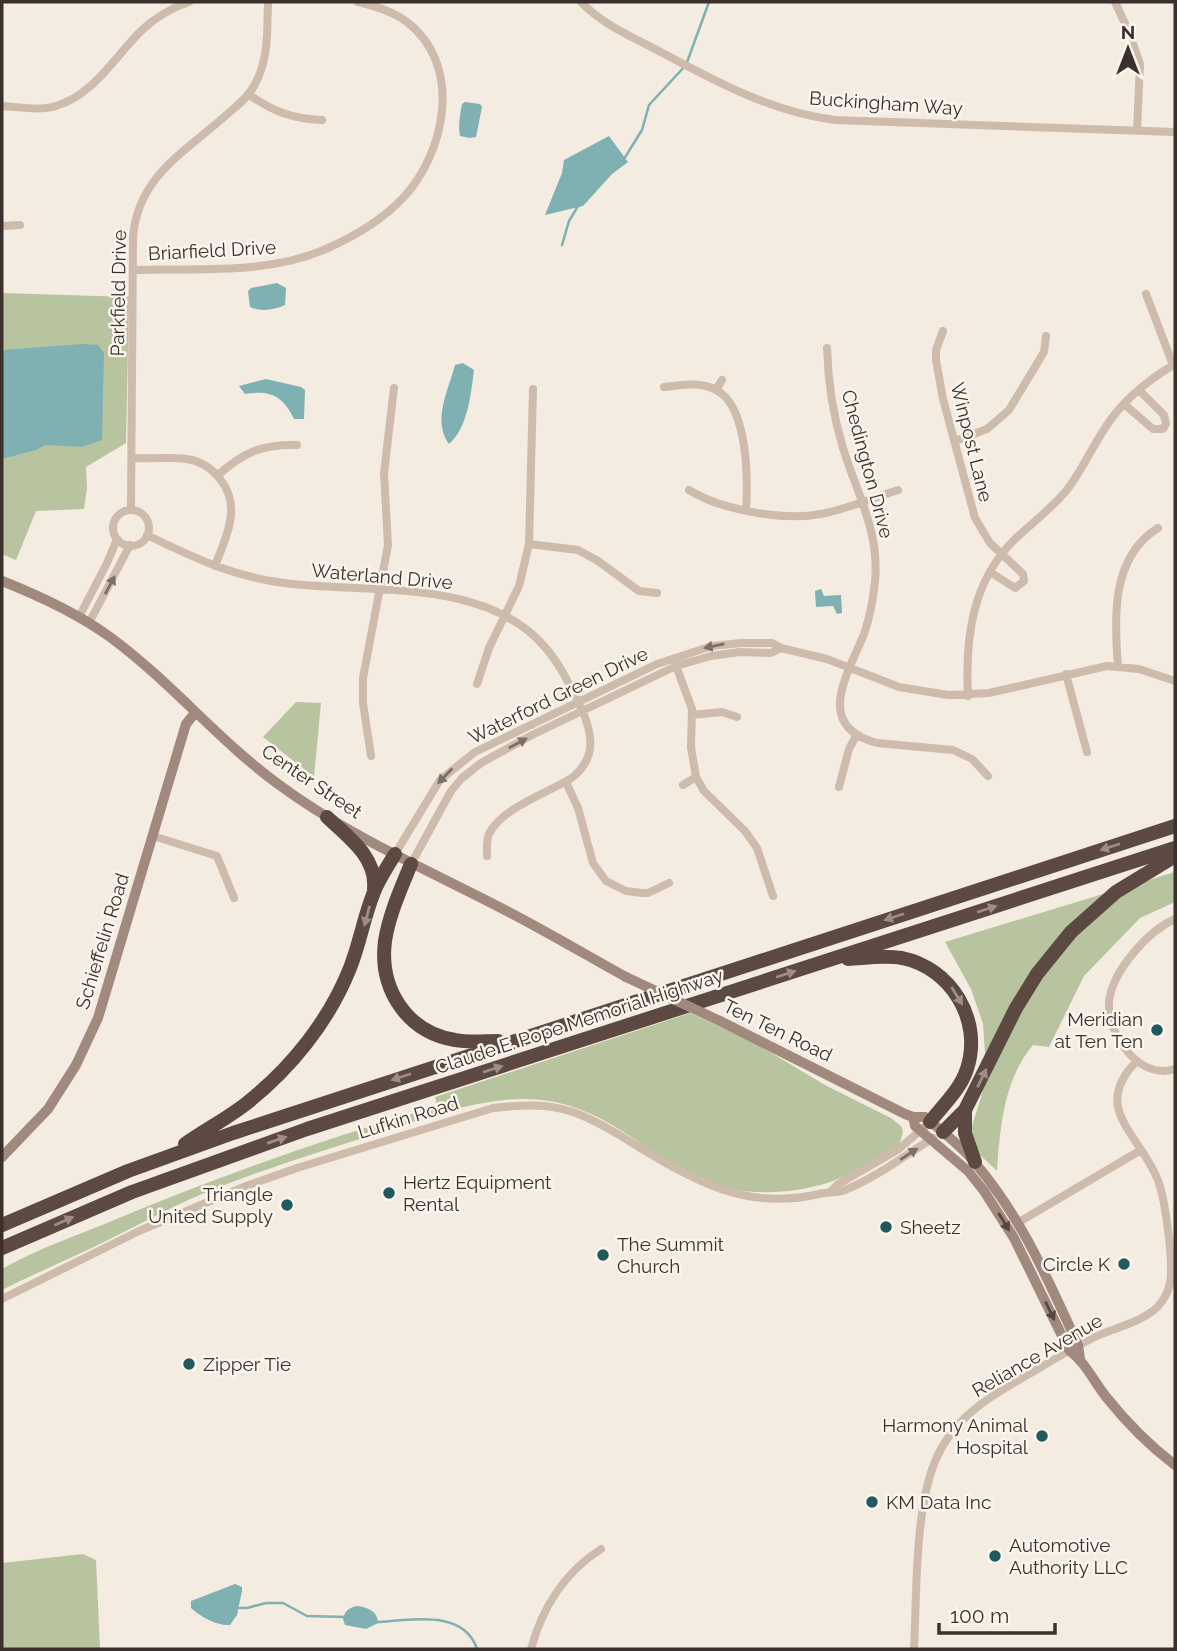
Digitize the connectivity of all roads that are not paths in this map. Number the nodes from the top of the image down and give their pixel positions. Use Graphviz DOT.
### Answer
graph roads {
  1 [pos="189,2"];
  2 [pos="268,2"];
  3 [pos="358,2"];
  4 [pos="581,2"];
  5 [pos="1115,2"];
  6 [pos="248,94"];
  7 [pos="2,106"];
  8 [pos="321,120"];
  9 [pos="1137,130"];
  10 [pos="1175,132"];
  11 [pos="20,225"];
  12 [pos="2,226"];
  13 [pos="133,270"];
  14 [pos="1146,294"];
  15 [pos="943,331"];
  16 [pos="1046,336"];
  17 [pos="827,348"];
  18 [pos="1174,365"];
  19 [pos="722,380"];
  20 [pos="664,387"];
  21 [pos="394,388"];
  22 [pos="533,389"];
  23 [pos="716,390"];
  24 [pos="1139,390"];
  25 [pos="1124,404"];
  26 [pos="955,441"];
  27 [pos="297,445"];
  28 [pos="132,458"];
  29 [pos="218,475"];
  30 [pos="690,490"];
  31 [pos="898,490"];
  32 [pos="863,502"];
  33 [pos="131,510"];
  34 [pos="746,510"];
  35 [pos="1158,528"];
  36 [pos="147,535"];
  37 [pos="117,539"];
  38 [pos="529,544"];
  39 [pos="130,545"];
  40 [pos="1002,552"];
  41 [pos="215,566"];
  42 [pos="990,572"];
  43 [pos="2,581"];
  44 [pos="379,590"];
  45 [pos="657,593"];
  46 [pos="505,617"];
  47 [pos="84,620"];
  48 [pos="781,648"];
  49 [pos="673,657"];
  50 [pos="677,666"];
  51 [pos="1118,666"];
  52 [pos="848,668"];
  53 [pos="1066,674"];
  54 [pos="1175,681"];
  55 [pos="477,684"];
  56 [pos="968,696"];
  57 [pos="578,702"];
  58 [pos="582,711"];
  59 [pos="195,713"];
  60 [pos="692,715"];
  61 [pos="737,717"];
  62 [pos="856,736"];
  63 [pos="1087,752"];
  64 [pos="371,756"];
  65 [pos="988,776"];
  66 [pos="696,777"];
  67 [pos="566,782"];
  68 [pos="683,785"];
  69 [pos="839,787"];
  70 [pos="327,817"];
  71 [pos="1175,826"];
  72 [pos="152,836"];
  73 [pos="1175,848"];
  74 [pos="395,854"];
  75 [pos="488,856"];
  76 [pos="1175,856"];
  77 [pos="411,864"];
  78 [pos="669,883"];
  79 [pos="374,892"];
  80 [pos="773,896"];
  81 [pos="234,898"];
  82 [pos="1175,919"];
  83 [pos="829,960"];
  84 [pos="626,977"];
  85 [pos="513,1041"];
  86 [pos="1136,1062"];
  87 [pos="1175,1069"];
  88 [pos="965,1110"];
  89 [pos="925,1126"];
  90 [pos="937,1136"];
  91 [pos="1141,1150"];
  92 [pos="166,1156"];
  93 [pos="2,1157"];
  94 [pos="975,1162"];
  95 [pos="830,1192"];
  96 [pos="1019,1222"];
  97 [pos="2,1225"];
  98 [pos="1171,1228"];
  99 [pos="2,1248"];
  100 [pos="2,1299"];
  101 [pos="1074,1348"];
  102 [pos="1175,1465"];
  103 [pos="601,1549"];
  104 [pos="531,1649"];
  105 [pos="914,1649"];
  1 -- 7 [label="street"];
  2 -- 6 [label="street, Parkfield Drive"];
  3 -- 13 [label="street, Briarfield Drive"];
  4 -- 9 [label="street, Buckingham Way"];
  5 -- 9 [label="street"];
  6 -- 8 [label="street"];
  6 -- 13 [label="street, Parkfield Drive"];
  9 -- 10 [label="street, Buckingham Way"];
  11 -- 12 [label="street"];
  13 -- 28 [label="street, Parkfield Drive"];
  14 -- 18 [label="street"];
  15 -- 26 [label="street, Winpost Lane"];
  16 -- 26 [label="street"];
  17 -- 32 [label="street, Chedington Drive"];
  18 -- 24 [label="street"];
  19 -- 23 [label="street"];
  20 -- 23 [label="street"];
  21 -- 44 [label="street"];
  22 -- 38 [label="street"];
  23 -- 34 [label="street"];
  24 -- 25 [label="street"];
  24 -- 25 [label="street"];
  25 -- 40 [label="street"];
  26 -- 40 [label="street, Winpost Lane"];
  27 -- 29 [label="street"];
  28 -- 29 [label="street"];
  28 -- 33 [label="street, Parkfield Drive"];
  29 -- 41 [label="street"];
  30 -- 34 [label="street"];
  31 -- 32 [label="street"];
  32 -- 34 [label="street"];
  32 -- 52 [label="street, Chedington Drive"];
  33 -- 36 [label="street"];
  33 -- 37 [label="street"];
  35 -- 51 [label="street"];
  36 -- 39 [label="street"];
  36 -- 41 [label="street, Waterland Drive"];
  37 -- 39 [label="street"];
  37 -- 47 [label="street"];
  38 -- 45 [label="street"];
  38 -- 46 [label="street"];
  47 -- 39 [label="street, one-way"];
  40 -- 42 [label="street"];
  40 -- 42 [label="street, Winpost Lane"];
  41 -- 44 [label="street, Waterland Drive"];
  42 -- 56 [label="street"];
  43 -- 47 [label="main road, Center Street"];
  44 -- 46 [label="street, Waterland Drive"];
  44 -- 64 [label="street"];
  46 -- 55 [label="street"];
  46 -- 57 [label="street, Waterland Drive"];
  47 -- 59 [label="main road, Center Street"];
  48 -- 49 [label="street, Waterford Green Drive, one-way"];
  48 -- 50 [label="street, Waterford Green Drive"];
  48 -- 52 [label="street, Waterford Green Drive"];
  49 -- 50 [label="street"];
  49 -- 57 [label="street, Waterford Green Drive"];
  50 -- 58 [label="street, Waterford Green Drive"];
  50 -- 60 [label="street"];
  51 -- 53 [label="street, Waterford Green Drive"];
  51 -- 54 [label="street, Waterford Green Drive"];
  52 -- 56 [label="street, Waterford Green Drive"];
  52 -- 62 [label="street, Chedington Drive"];
  53 -- 56 [label="street, Waterford Green Drive"];
  53 -- 63 [label="street"];
  57 -- 58 [label="street, Waterland Drive"];
  57 -- 74 [label="street, Waterford Green Drive, one-way"];
  58 -- 67 [label="street, Waterland Drive"];
  77 -- 58 [label="street, Waterford Green Drive, one-way"];
  59 -- 70 [label="main road, Center Street"];
  59 -- 72 [label="main road, Schieffelin Road"];
  60 -- 61 [label="street"];
  60 -- 66 [label="street"];
  62 -- 65 [label="street"];
  62 -- 69 [label="street"];
  66 -- 68 [label="street"];
  66 -- 80 [label="street"];
  67 -- 75 [label="street"];
  67 -- 78 [label="street"];
  70 -- 74 [label="main road, Center Street"];
  70 -- 79 [label="highway"];
  71 -- 85 [label="highway, Claude E. Pope Memorial Highway, one-way"];
  72 -- 81 [label="street"];
  72 -- 93 [label="main road, Schieffelin Road"];
  83 -- 73 [label="highway, Claude E. Pope Memorial Highway, one-way"];
  74 -- 77 [label="main road, Center Street"];
  74 -- 79 [label="highway"];
  88 -- 76 [label="highway, one-way"];
  77 -- 84 [label="main road, Center Street"];
  77 -- 85 [label="highway"];
  79 -- 92 [label="highway, one-way"];
  82 -- 86 [label="street"];
  83 -- 89 [label="highway, one-way"];
  99 -- 83 [label="highway, Claude E. Pope Memorial Highway, one-way"];
  84 -- 89 [label="main road, Ten Ten Road, bridge"];
  85 -- 92 [label="highway, Claude E. Pope Memorial Highway, one-way"];
  86 -- 87 [label="street"];
  86 -- 91 [label="street, Reliance Avenue"];
  88 -- 90 [label="highway"];
  88 -- 94 [label="highway"];
  89 -- 90 [label="main road, Ten Ten Road"];
  89 -- 95 [label="street, Lufkin Road"];
  90 -- 94 [label="main road, Ten Ten Road"];
  95 -- 90 [label="street, Lufkin Road, one-way"];
  90 -- 101 [label="main road, Ten Ten Road, one-way"];
  91 -- 96 [label="street"];
  91 -- 98 [label="street, Reliance Avenue"];
  92 -- 97 [label="highway, Claude E. Pope Memorial Highway"];
  94 -- 96 [label="main road, Ten Ten Road"];
  95 -- 100 [label="street, Lufkin Road"];
  96 -- 101 [label="main road, Ten Ten Road"];
  98 -- 101 [label="street, Reliance Avenue"];
  101 -- 102 [label="main road, Ten Ten Road"];
  101 -- 105 [label="street, Reliance Avenue"];
  103 -- 104 [label="street"];
}
